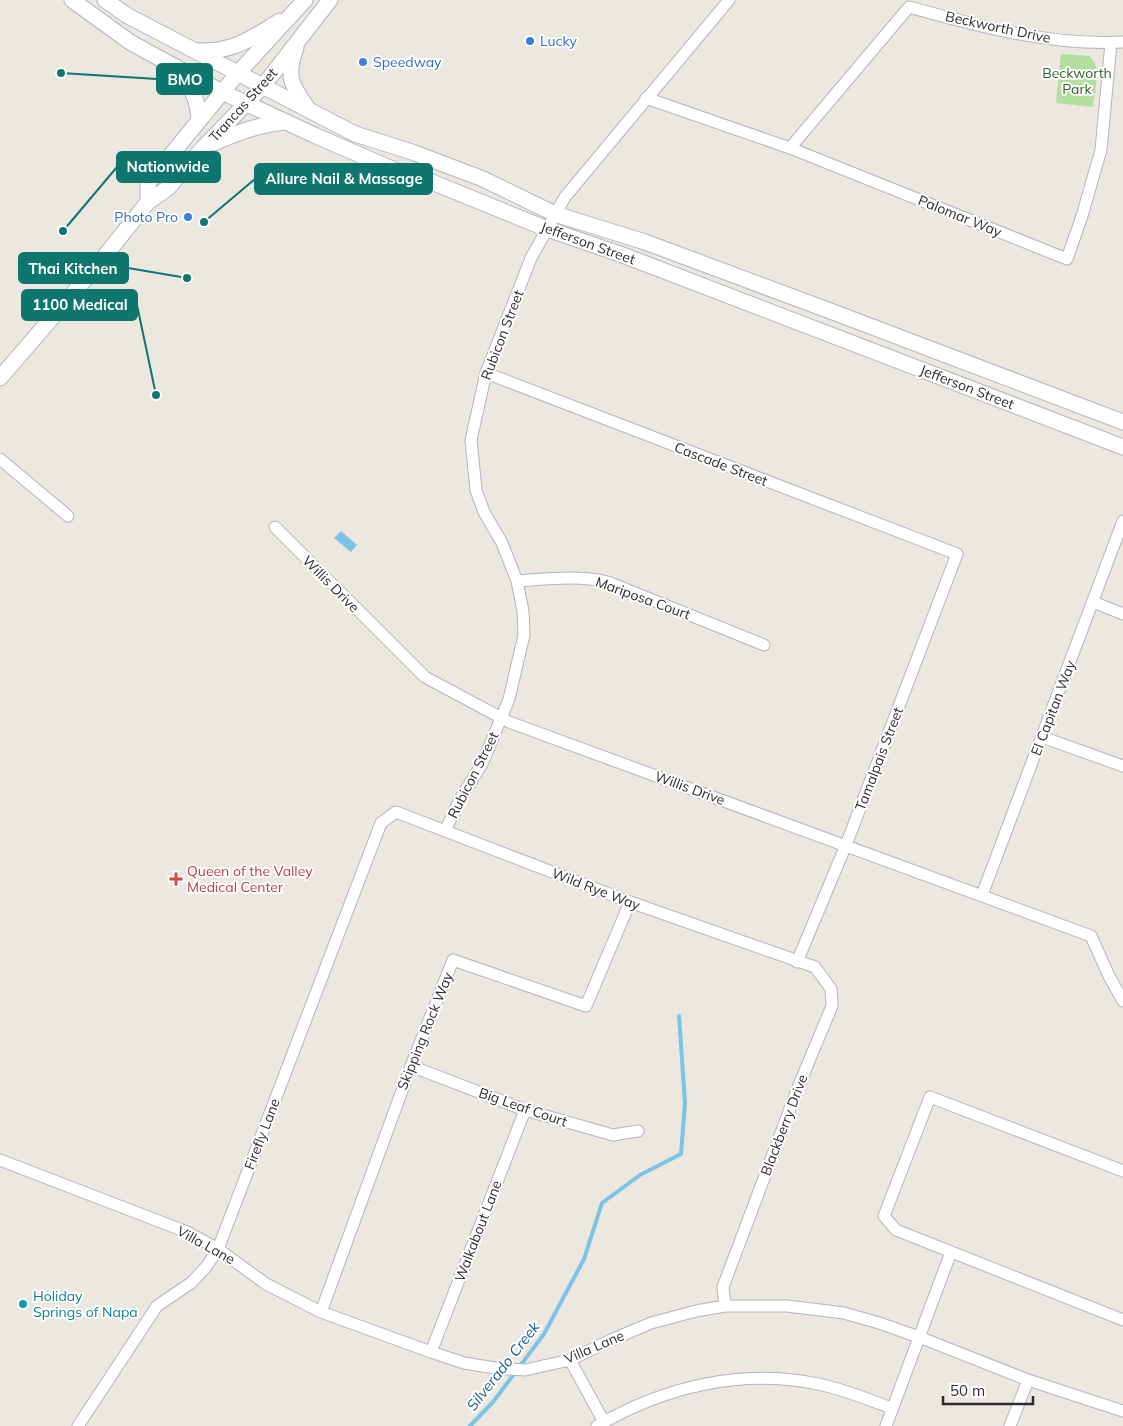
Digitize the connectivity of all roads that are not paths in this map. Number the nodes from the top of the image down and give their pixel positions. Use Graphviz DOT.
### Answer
graph roads {
  1 [pos="72,0"];
  2 [pos="105,0"];
  3 [pos="330,0"];
  4 [pos="729,0"];
  5 [pos="300,5"];
  6 [pos="299,39"];
  7 [pos="1123,42"];
  8 [pos="1111,43"];
  9 [pos="195,50"];
  10 [pos="179,68"];
  11 [pos="238,73"];
  12 [pos="263,86"];
  13 [pos="222,92"];
  14 [pos="646,98"];
  15 [pos="248,103"];
  16 [pos="309,111"];
  17 [pos="199,119"];
  18 [pos="286,122"];
  19 [pos="203,148"];
  20 [pos="790,148"];
  21 [pos="148,202"];
  22 [pos="555,214"];
  23 [pos="547,229"];
  24 [pos="486,373"];
  25 [pos="0,378"];
  26 [pos="1123,422"];
  27 [pos="1123,447"];
  28 [pos="0,459"];
  29 [pos="68,516"];
  30 [pos="1123,521"];
  31 [pos="275,527"];
  32 [pos="957,554"];
  33 [pos="517,581"];
  34 [pos="1092,602"];
  35 [pos="1123,614"];
  36 [pos="764,645"];
  37 [pos="501,718"];
  38 [pos="1042,737"];
  39 [pos="1123,766"];
  40 [pos="396,812"];
  41 [pos="445,831"];
  42 [pos="846,846"];
  43 [pos="982,895"];
  44 [pos="630,902"];
  45 [pos="797,962"];
  46 [pos="1123,1001"];
  47 [pos="411,1066"];
  48 [pos="525,1110"];
  49 [pos="638,1131"];
  50 [pos="0,1160"];
  51 [pos="1123,1170"];
  52 [pos="218,1249"];
  53 [pos="951,1252"];
  54 [pos="725,1306"];
  55 [pos="321,1312"];
  56 [pos="1123,1320"];
  57 [pos="919,1337"];
  58 [pos="431,1352"];
  59 [pos="570,1360"];
  60 [pos="1028,1380"];
  61 [pos="891,1408"];
  62 [pos="1123,1411"];
  63 [pos="601,1424"];
  64 [pos="78,1426"];
  65 [pos="886,1426"];
  66 [pos="1010,1426"];
  1 -- 10 [label="main road, Jefferson Street"];
  2 -- 9 [label="main road, Jefferson Street"];
  3 -- 6 [label="main road, Trancas Street"];
  4 -- 14 [label="street, Rubicon Street"];
  5 -- 9 [label="main road"];
  5 -- 11 [label="main road, Trancas Street"];
  6 -- 12 [label="main road, Trancas Street"];
  6 -- 16 [label="main road"];
  7 -- 8 [label="street, Beckworth Drive"];
  8 -- 20 [label="street, Beckworth Drive"];
  8 -- 20 [label="street, Palomar Way"];
  9 -- 11 [label="main road, Jefferson Street"];
  10 -- 13 [label="main road, Jefferson Street"];
  10 -- 17 [label="main road"];
  11 -- 12 [label="main road, Jefferson Street"];
  11 -- 13 [label="main road, Trancas Street"];
  12 -- 15 [label="main road, Trancas Street"];
  12 -- 16 [label="main road, Jefferson Street"];
  13 -- 15 [label="main road, Jefferson Street"];
  13 -- 17 [label="main road, Trancas Street"];
  14 -- 20 [label="street, Palomar Way"];
  14 -- 22 [label="street, Rubicon Street"];
  15 -- 18 [label="main road, Jefferson Street"];
  15 -- 19 [label="main road, Trancas Street"];
  16 -- 22 [label="main road, Jefferson Street"];
  17 -- 21 [label="main road, Trancas Street"];
  18 -- 19 [label="main road"];
  18 -- 23 [label="main road, Jefferson Street"];
  19 -- 21 [label="main road, Trancas Street"];
  21 -- 25 [label="main road, Trancas Street"];
  22 -- 23 [label="street, Rubicon Street"];
  22 -- 26 [label="main road, Jefferson Street"];
  23 -- 24 [label="street, Rubicon Street"];
  23 -- 27 [label="main road, Jefferson Street"];
  24 -- 32 [label="street, Cascade Street"];
  24 -- 33 [label="street, Rubicon Street"];
  28 -- 29 [label="street"];
  30 -- 34 [label="street, El Capitan Way"];
  31 -- 37 [label="street, Willis Drive"];
  32 -- 42 [label="street, Tamalpais Street"];
  33 -- 36 [label="street, Mariposa Court"];
  33 -- 37 [label="street, Rubicon Street"];
  34 -- 35 [label="street"];
  34 -- 38 [label="street, El Capitan Way"];
  37 -- 41 [label="street, Rubicon Street"];
  37 -- 42 [label="street, Willis Drive"];
  38 -- 39 [label="street"];
  38 -- 43 [label="street, El Capitan Way"];
  40 -- 41 [label="street, Wild Rye Way"];
  40 -- 52 [label="street, Firefly Lane"];
  41 -- 44 [label="street, Wild Rye Way"];
  42 -- 43 [label="street, Willis Drive"];
  42 -- 45 [label="street, Tamalpais Street"];
  43 -- 46 [label="street, Willis Drive"];
  44 -- 45 [label="street, Wild Rye Way"];
  44 -- 47 [label="street, Skipping Rock Way"];
  45 -- 54 [label="street, Blackberry Drive"];
  47 -- 48 [label="street, Big Leaf Court"];
  47 -- 55 [label="street, Skipping Rock Way"];
  48 -- 49 [label="street, Big Leaf Court"];
  48 -- 58 [label="street, Walkabout Lane"];
  50 -- 52 [label="street, Villa Lane"];
  51 -- 53 [label="street"];
  52 -- 55 [label="street, Villa Lane"];
  52 -- 64 [label="street, Firefly Lane"];
  53 -- 56 [label="street"];
  53 -- 57 [label="street"];
  54 -- 57 [label="street, Villa Lane"];
  54 -- 59 [label="street, Villa Lane"];
  55 -- 58 [label="street, Villa Lane"];
  57 -- 60 [label="street, Villa Lane"];
  57 -- 61 [label="street"];
  58 -- 59 [label="street, Villa Lane"];
  59 -- 63 [label="street"];
  60 -- 62 [label="street, Villa Lane"];
  60 -- 66 [label="street"];
  61 -- 63 [label="street"];
  61 -- 65 [label="street"];
}
